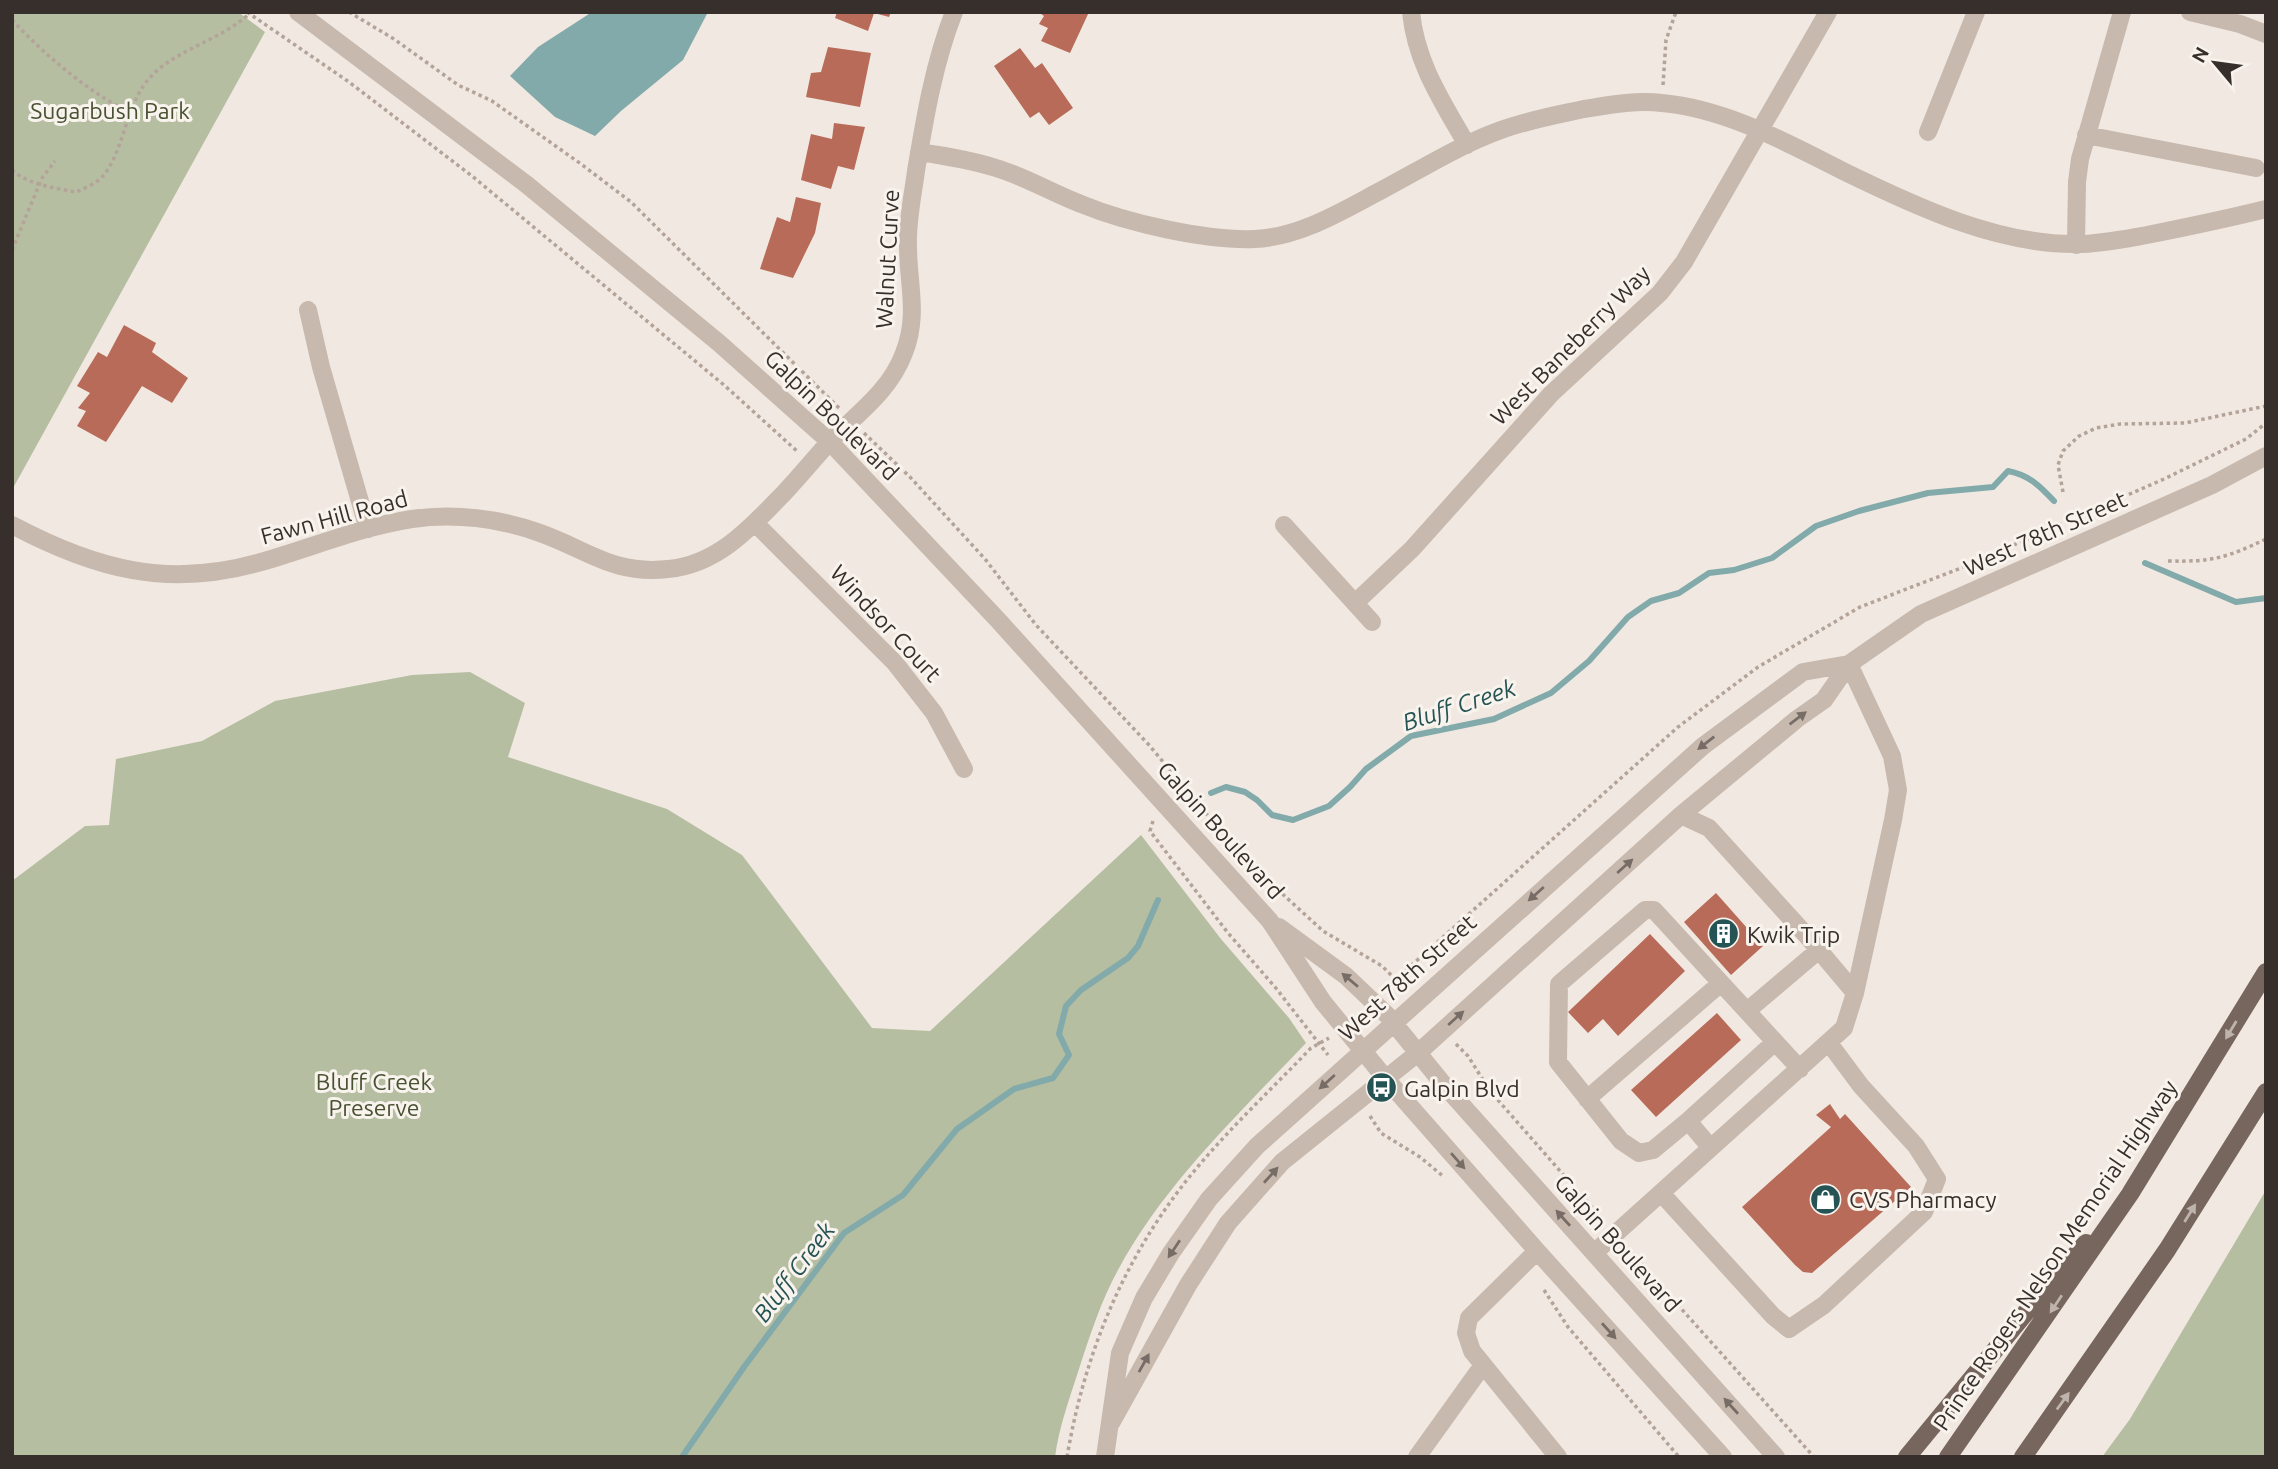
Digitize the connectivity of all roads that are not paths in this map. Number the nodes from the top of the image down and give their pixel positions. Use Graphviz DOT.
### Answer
graph roads {
  1 [pos="298,12"];
  2 [pos="954,12"];
  3 [pos="1411,12"];
  4 [pos="1828,12"];
  5 [pos="1976,12"];
  6 [pos="2122,12"];
  7 [pos="2190,12"];
  8 [pos="2266,34"];
  9 [pos="1759,130"];
  10 [pos="1928,132"];
  11 [pos="2086,135"];
  12 [pos="1466,145"];
  13 [pos="919,152"];
  14 [pos="2256,168"];
  15 [pos="2266,209"];
  16 [pos="2076,244"];
  17 [pos="308,310"];
  18 [pos="830,442"];
  19 [pos="2266,456"];
  20 [pos="755,523"];
  21 [pos="12,525"];
  22 [pos="1284,525"];
  23 [pos="368,529"];
  24 [pos="1355,603"];
  25 [pos="1372,622"];
  26 [pos="1849,664"];
  27 [pos="964,769"];
  28 [pos="1681,815"];
  29 [pos="1270,921"];
  30 [pos="1819,950"];
  31 [pos="2266,972"];
  32 [pos="1721,983"];
  33 [pos="1855,993"];
  34 [pos="1747,1011"];
  35 [pos="1393,1022"];
  36 [pos="1775,1042"];
  37 [pos="1829,1043"];
  38 [pos="1363,1049"];
  39 [pos="1419,1052"];
  40 [pos="1800,1069"];
  41 [pos="1386,1079"];
  42 [pos="2266,1092"];
  43 [pos="1587,1098"];
  44 [pos="1688,1121"];
  45 [pos="1711,1148"];
  46 [pos="1661,1193"];
  47 [pos="2130,1194"];
  48 [pos="1594,1253"];
  49 [pos="1532,1257"];
  50 [pos="1483,1365"];
  51 [pos="1111,1423"];
  52 [pos="1105,1457"];
  53 [pos="1417,1457"];
  54 [pos="1558,1457"];
  55 [pos="1723,1457"];
  56 [pos="1776,1457"];
  57 [pos="1907,1457"];
  58 [pos="1948,1457"];
  59 [pos="2023,1457"];
  1 -- 18 [label="street, Galpin Boulevard"];
  2 -- 13 [label="street, Walnut Curve"];
  3 -- 12 [label="street"];
  4 -- 9 [label="street, West Baneberry Way"];
  5 -- 10 [label="street"];
  6 -- 11 [label="street"];
  7 -- 8 [label="street"];
  9 -- 12 [label="street"];
  9 -- 16 [label="street"];
  9 -- 24 [label="street, West Baneberry Way"];
  11 -- 14 [label="street"];
  11 -- 16 [label="street"];
  12 -- 13 [label="street"];
  13 -- 18 [label="street, Walnut Curve"];
  15 -- 16 [label="street"];
  17 -- 23 [label="street"];
  18 -- 20 [label="street, Fawn Hill Road"];
  18 -- 29 [label="street, Galpin Boulevard"];
  19 -- 26 [label="street, West 78th Street"];
  20 -- 23 [label="street, Fawn Hill Road"];
  20 -- 27 [label="street, Windsor Court"];
  21 -- 23 [label="street, Fawn Hill Road"];
  22 -- 24 [label="street"];
  24 -- 25 [label="street"];
  28 -- 26 [label="street, West 78th Street, one-way"];
  26 -- 33 [label="street"];
  26 -- 35 [label="street, West 78th Street, one-way"];
  28 -- 30 [label="street"];
  39 -- 28 [label="street, West 78th Street, one-way"];
  35 -- 29 [label="street, Galpin Boulevard, one-way"];
  29 -- 38 [label="street, Galpin Boulevard"];
  30 -- 33 [label="street"];
  30 -- 34 [label="street"];
  31 -- 47 [label="main road, Prince Rogers Nelson Memorial Highway, one-way"];
  32 -- 34 [label="street"];
  32 -- 43 [label="street"];
  32 -- 43 [label="street"];
  33 -- 37 [label="street"];
  34 -- 36 [label="street"];
  35 -- 38 [label="street, West 78th Street"];
  35 -- 39 [label="street, Galpin Boulevard"];
  36 -- 40 [label="street"];
  36 -- 44 [label="street"];
  37 -- 40 [label="street"];
  37 -- 46 [label="street"];
  38 -- 41 [label="street, Galpin Boulevard"];
  38 -- 51 [label="street, West 78th Street, one-way"];
  39 -- 41 [label="street, West 78th Street"];
  48 -- 39 [label="street, Galpin Boulevard, one-way"];
  40 -- 45 [label="street"];
  41 -- 49 [label="street, Galpin Boulevard, one-way"];
  51 -- 41 [label="street, West 78th Street, one-way"];
  59 -- 42 [label="main road, one-way"];
  43 -- 44 [label="street"];
  44 -- 45 [label="street"];
  45 -- 46 [label="street"];
  46 -- 48 [label="street"];
  47 -- 57 [label="main road"];
  47 -- 58 [label="main road, Prince Rogers Nelson Memorial Highway, one-way"];
  56 -- 48 [label="street, Galpin Boulevard, one-way"];
  49 -- 50 [label="street"];
  49 -- 55 [label="street, Galpin Boulevard, one-way"];
  50 -- 53 [label="street"];
  50 -- 54 [label="street"];
  51 -- 52 [label="street, West 78th Street"];
}
